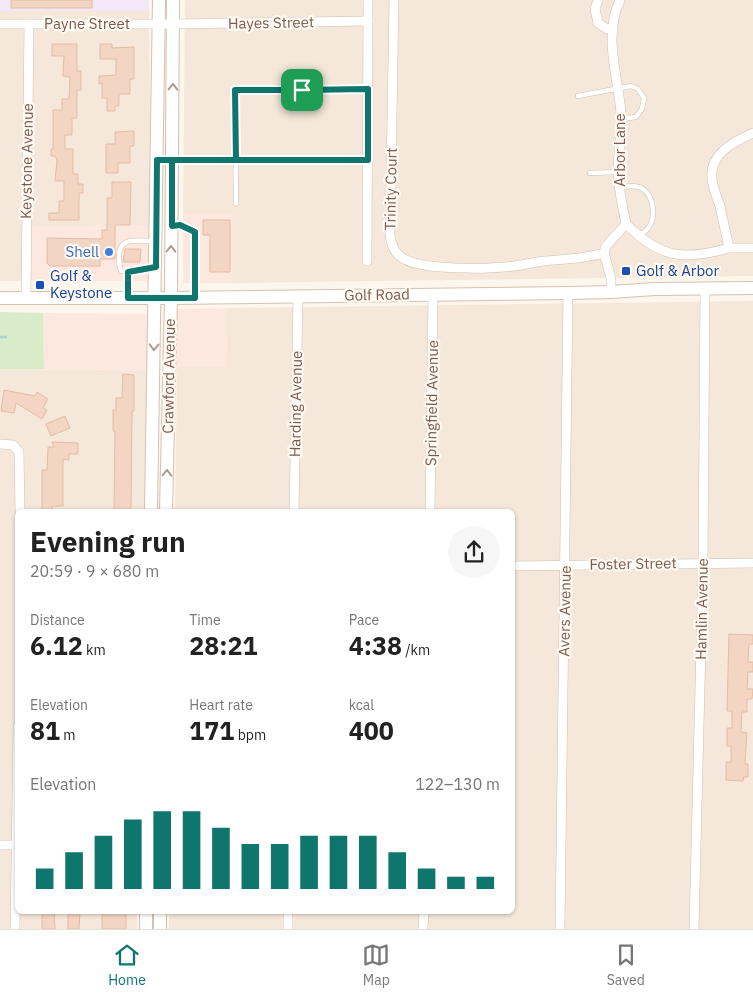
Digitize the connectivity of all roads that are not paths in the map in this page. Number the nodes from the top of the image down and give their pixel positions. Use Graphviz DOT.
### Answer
graph roads {
  1 [pos="158,0"];
  2 [pos="174,0"];
  3 [pos="368,0"];
  4 [pos="394,0"];
  5 [pos="598,0"];
  6 [pos="620,0"];
  7 [pos="368,21"];
  8 [pos="0,24"];
  9 [pos="28,24"];
  10 [pos="158,24"];
  11 [pos="173,24"];
  12 [pos="612,29"];
  13 [pos="368,89"];
  14 [pos="618,90"];
  15 [pos="578,96"];
  16 [pos="621,119"];
  17 [pos="753,133"];
  18 [pos="157,160"];
  19 [pos="172,160"];
  20 [pos="236,160"];
  21 [pos="368,160"];
  22 [pos="618,172"];
  23 [pos="590,173"];
  24 [pos="619,187"];
  25 [pos="236,204"];
  26 [pos="626,224"];
  27 [pos="172,226"];
  28 [pos="638,237"];
  29 [pos="156,241"];
  30 [pos="729,248"];
  31 [pos="753,248"];
  32 [pos="604,253"];
  33 [pos="367,261"];
  34 [pos="156,267"];
  35 [pos="128,272"];
  36 [pos="706,288"];
  37 [pos="753,288"];
  38 [pos="611,292"];
  39 [pos="568,293"];
  40 [pos="434,294"];
  41 [pos="298,296"];
  42 [pos="0,298"];
  43 [pos="26,298"];
  44 [pos="128,298"];
  45 [pos="155,298"];
  46 [pos="171,298"];
  47 [pos="195,298"];
  48 [pos="0,444"];
  49 [pos="20,509"];
  50 [pos="151,509"];
  51 [pos="166,509"];
  52 [pos="294,509"];
  53 [pos="430,509"];
  54 [pos="753,563"];
  55 [pos="703,564"];
  56 [pos="565,565"];
  57 [pos="515,566"];
  58 [pos="0,845"];
  59 [pos="15,845"];
  60 [pos="15,914"];
  61 [pos="146,914"];
  62 [pos="160,914"];
  63 [pos="288,914"];
  64 [pos="424,914"];
  65 [pos="15,929"];
  66 [pos="146,929"];
  67 [pos="160,929"];
  68 [pos="288,929"];
  69 [pos="423,929"];
  70 [pos="560,929"];
  71 [pos="694,929"];
  1 -- 10 [label="main road, Crawford Avenue"];
  2 -- 11 [label="main road, Crawford Avenue"];
  3 -- 7 [label="street"];
  4 -- 32 [label="street, Trinity Court"];
  5 -- 12 [label="street"];
  6 -- 12 [label="street, Arbor Lane"];
  7 -- 11 [label="street, Hayes Street"];
  7 -- 13 [label="street"];
  8 -- 9 [label="street, Payne Street"];
  9 -- 10 [label="street, Payne Street"];
  9 -- 43 [label="street, Keystone Avenue"];
  10 -- 11 [label="street, Payne Street"];
  10 -- 18 [label="main road, Crawford Avenue"];
  19 -- 11 [label="main road, Crawford Avenue, one-way"];
  12 -- 14 [label="street, Arbor Lane"];
  13 -- 20 [label="lane"];
  13 -- 21 [label="street"];
  14 -- 15 [label="lane"];
  14 -- 16 [label="street, Arbor Lane"];
  14 -- 16 [label="lane"];
  16 -- 22 [label="street, Arbor Lane"];
  17 -- 30 [label="street"];
  18 -- 19 [label="street"];
  18 -- 29 [label="main road, Crawford Avenue"];
  19 -- 20 [label="street"];
  19 -- 27 [label="main road, Crawford Avenue"];
  20 -- 21 [label="street"];
  20 -- 25 [label="lane"];
  21 -- 33 [label="street"];
  22 -- 23 [label="lane"];
  22 -- 24 [label="street, Arbor Lane"];
  24 -- 26 [label="street, Arbor Lane"];
  24 -- 28 [label="lane"];
  26 -- 28 [label="street"];
  26 -- 32 [label="street"];
  46 -- 27 [label="main road, Crawford Avenue, one-way"];
  27 -- 47 [label="lane"];
  28 -- 30 [label="street"];
  29 -- 34 [label="main road, Crawford Avenue"];
  29 -- 35 [label="lane"];
  30 -- 31 [label="street"];
  32 -- 38 [label="street"];
  34 -- 35 [label="lane"];
  34 -- 45 [label="main road, Crawford Avenue"];
  35 -- 44 [label="lane"];
  36 -- 37 [label="main road, Golf Road"];
  36 -- 38 [label="main road, Golf Road"];
  36 -- 55 [label="street, Hamlin Avenue"];
  38 -- 39 [label="main road, Golf Road"];
  39 -- 40 [label="main road, Golf Road"];
  39 -- 56 [label="street, Avers Avenue"];
  40 -- 41 [label="main road, Golf Road"];
  40 -- 53 [label="street, Springfield Avenue"];
  41 -- 47 [label="main road, Golf Road"];
  41 -- 52 [label="street, Harding Avenue"];
  42 -- 43 [label="main road, Golf Road"];
  43 -- 44 [label="main road, Golf Road"];
  44 -- 45 [label="main road, Golf Road"];
  45 -- 46 [label="main road, Golf Road"];
  45 -- 50 [label="main road, Crawford Avenue, one-way"];
  46 -- 47 [label="main road, Golf Road"];
  51 -- 46 [label="main road, Crawford Avenue, one-way"];
  48 -- 49 [label="street"];
  54 -- 55 [label="street, Foster Street"];
  55 -- 56 [label="street, Foster Street"];
  55 -- 71 [label="street, Hamlin Avenue"];
  56 -- 57 [label="street, Foster Street"];
  56 -- 70 [label="street, Avers Avenue"];
  58 -- 59 [label="street"];
  60 -- 65 [label="street"];
  61 -- 66 [label="main road"];
  62 -- 67 [label="main road"];
  63 -- 68 [label="street"];
  64 -- 69 [label="street"];
}
